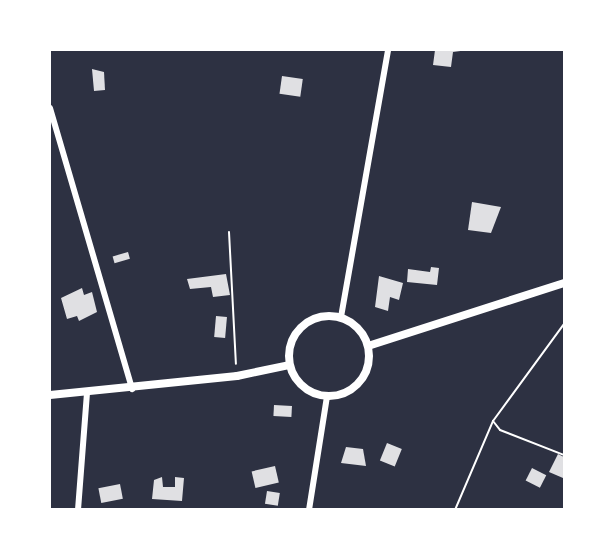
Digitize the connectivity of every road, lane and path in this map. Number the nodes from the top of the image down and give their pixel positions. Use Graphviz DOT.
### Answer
graph roads {
  1 [pos="388,50"];
  2 [pos="50,108"];
  3 [pos="229,232"];
  4 [pos="564,283"];
  5 [pos="340,317"];
  6 [pos="564,324"];
  7 [pos="368,346"];
  8 [pos="289,365"];
  9 [pos="237,376"];
  10 [pos="132,388"];
  11 [pos="87,392"];
  12 [pos="50,395"];
  13 [pos="327,396"];
  14 [pos="493,421"];
  15 [pos="564,455"];
  16 [pos="78,510"];
  17 [pos="309,510"];
  18 [pos="455,510"];
  1 -- 5 [label="street"];
  2 -- 10 [label="street"];
  3 -- 9 [label="path"];
  4 -- 7 [label="street"];
  5 -- 7 [label="street"];
  5 -- 8 [label="street"];
  6 -- 14 [label="path"];
  7 -- 13 [label="street"];
  8 -- 9 [label="street"];
  8 -- 13 [label="street"];
  9 -- 10 [label="street"];
  10 -- 11 [label="street"];
  11 -- 12 [label="street"];
  11 -- 16 [label="street"];
  13 -- 17 [label="street"];
  14 -- 15 [label="path"];
  14 -- 18 [label="path"];
}
